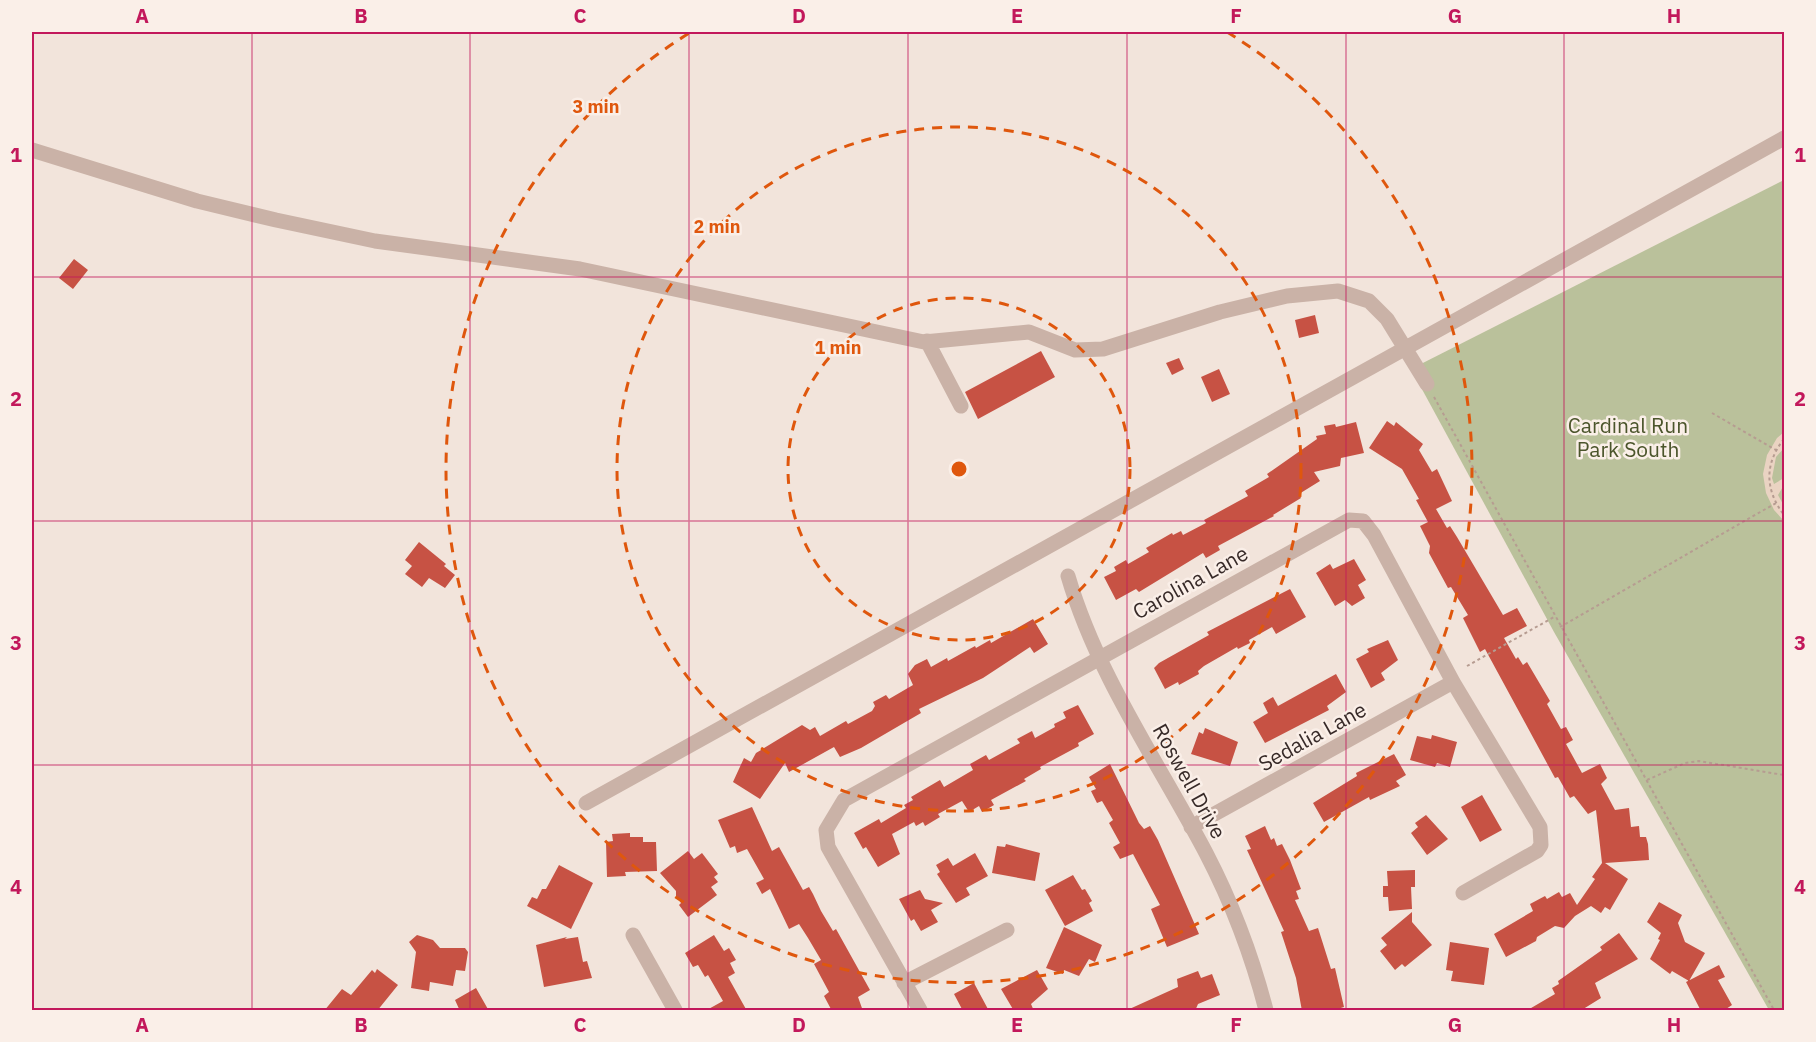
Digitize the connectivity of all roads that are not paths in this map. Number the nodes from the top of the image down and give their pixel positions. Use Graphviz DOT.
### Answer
graph roads {
  1 [pos="1785,138"];
  2 [pos="32,150"];
  3 [pos="927,341"];
  4 [pos="1407,348"];
  5 [pos="1427,384"];
  6 [pos="961,406"];
  7 [pos="1068,576"];
  8 [pos="1098,658"];
  9 [pos="1453,682"];
  10 [pos="586,803"];
  11 [pos="1191,827"];
  12 [pos="1463,893"];
  13 [pos="1007,930"];
  14 [pos="633,934"];
  15 [pos="904,983"];
  16 [pos="675,1011"];
  17 [pos="920,1011"];
  18 [pos="1266,1011"];
  1 -- 4 [label="street"];
  2 -- 3 [label="street"];
  3 -- 4 [label="street"];
  3 -- 6 [label="street"];
  4 -- 5 [label="street"];
  4 -- 10 [label="street"];
  7 -- 8 [label="street, Roswell Drive"];
  8 -- 9 [label="street, Carolina Lane"];
  8 -- 11 [label="street, Roswell Drive"];
  8 -- 15 [label="street, Carolina Lane"];
  9 -- 11 [label="street, Sedalia Lane"];
  9 -- 12 [label="street, Carolina Lane"];
  11 -- 18 [label="street, Roswell Drive"];
  13 -- 15 [label="street"];
  14 -- 16 [label="street"];
  15 -- 17 [label="street, Carolina Lane"];
}
